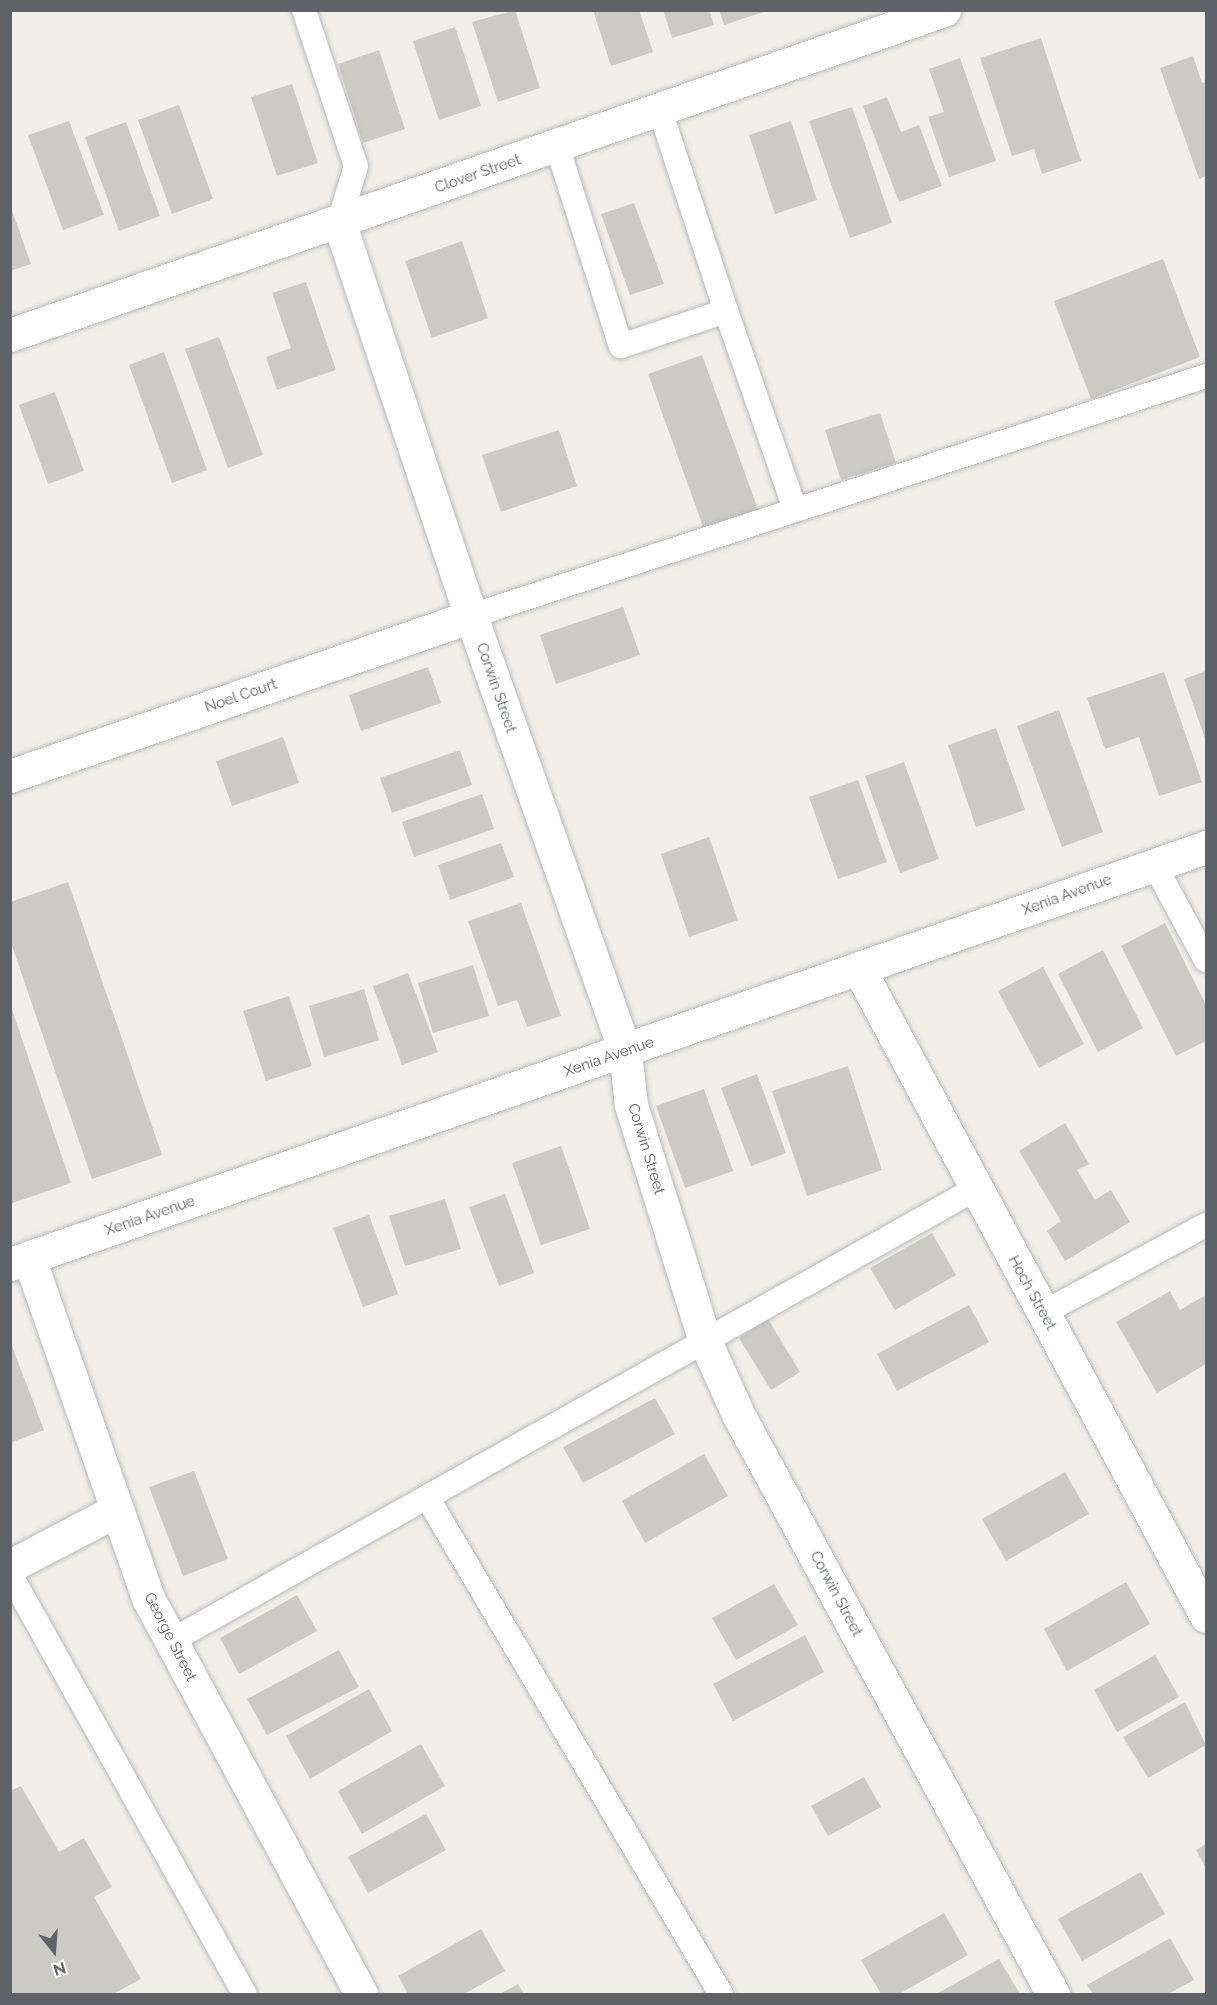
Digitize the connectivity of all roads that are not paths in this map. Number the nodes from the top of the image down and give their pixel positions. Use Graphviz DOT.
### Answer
graph roads {
  1 [pos="304,10"];
  2 [pos="944,10"];
  3 [pos="660,110"];
  4 [pos="557,146"];
  5 [pos="339,222"];
  6 [pos="726,311"];
  7 [pos="10,336"];
  8 [pos="1206,376"];
  9 [pos="795,509"];
  10 [pos="471,616"];
  11 [pos="10,776"];
  12 [pos="1206,847"];
  13 [pos="1154,864"];
  14 [pos="1206,960"];
  15 [pos="859,969"];
  16 [pos="625,1052"];
  17 [pos="975,1188"];
  18 [pos="1206,1225"];
  19 [pos="20,1261"];
  20 [pos="1043,1313"];
  21 [pos="705,1341"];
  22 [pos="427,1497"];
  23 [pos="116,1511"];
  24 [pos="10,1566"];
  25 [pos="10,1574"];
  26 [pos="1206,1616"];
  27 [pos="171,1641"];
  28 [pos="245,1995"];
  29 [pos="361,1995"];
  30 [pos="721,1995"];
  31 [pos="1053,1995"];
  1 -- 5 [label="lane"];
  2 -- 3 [label="street, Clover Street"];
  3 -- 4 [label="street, Clover Street"];
  3 -- 6 [label="lane"];
  4 -- 5 [label="street, Clover Street"];
  4 -- 6 [label="lane"];
  5 -- 7 [label="street, Clover Street"];
  5 -- 10 [label="street, Corwin Street"];
  6 -- 9 [label="lane"];
  8 -- 9 [label="lane"];
  9 -- 10 [label="lane"];
  10 -- 11 [label="street, Noel Court"];
  10 -- 16 [label="street, Corwin Street"];
  12 -- 13 [label="street, Xenia Avenue"];
  13 -- 14 [label="lane"];
  13 -- 15 [label="street, Xenia Avenue"];
  15 -- 16 [label="street, Xenia Avenue"];
  15 -- 17 [label="street, Hoch Street"];
  16 -- 19 [label="street, Xenia Avenue"];
  16 -- 21 [label="street, Corwin Street"];
  17 -- 20 [label="street, Hoch Street"];
  17 -- 21 [label="lane"];
  18 -- 20 [label="lane"];
  19 -- 23 [label="street, George Street"];
  20 -- 26 [label="street, Hoch Street"];
  21 -- 22 [label="lane"];
  21 -- 31 [label="street, Corwin Street"];
  22 -- 27 [label="lane"];
  22 -- 30 [label="lane"];
  23 -- 24 [label="street"];
  23 -- 27 [label="street, George Street"];
  25 -- 28 [label="lane"];
  27 -- 29 [label="street, George Street"];
}
